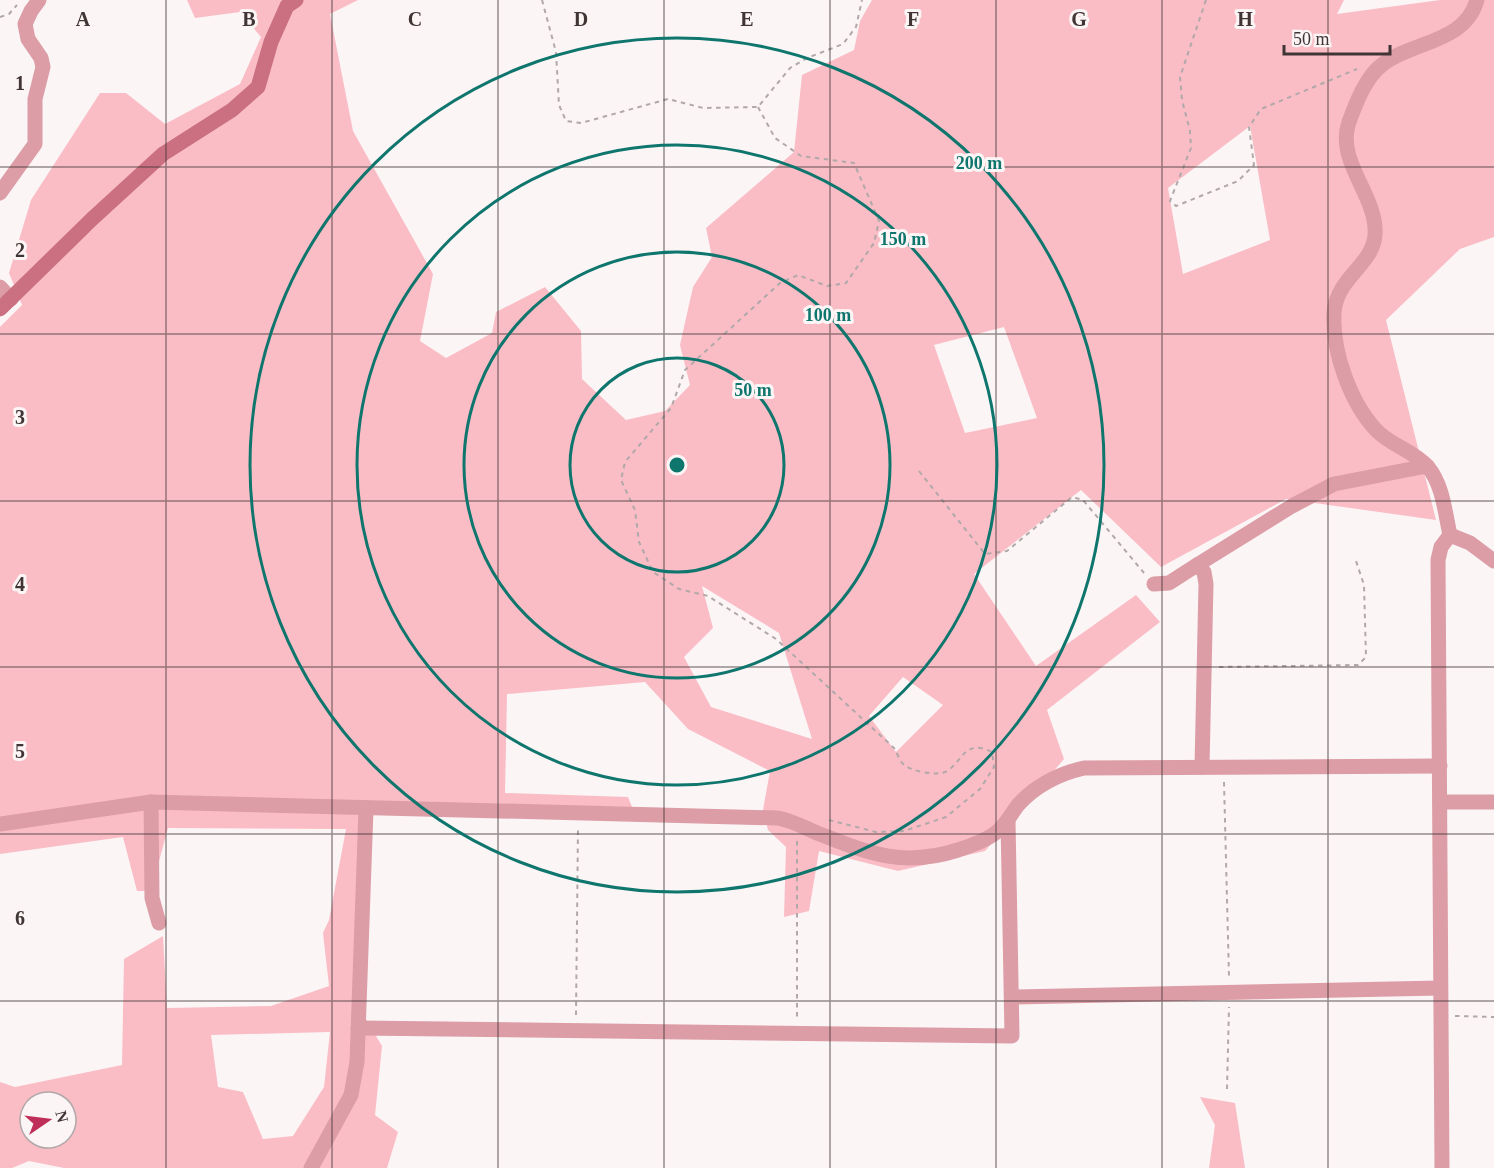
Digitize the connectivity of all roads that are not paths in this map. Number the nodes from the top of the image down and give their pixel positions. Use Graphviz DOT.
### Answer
graph roads {
  1 [pos="39,0"];
  2 [pos="296,0"];
  3 [pos="1477,0"];
  4 [pos="0,193"];
  5 [pos="0,287"];
  6 [pos="5,304"];
  7 [pos="1427,466"];
  8 [pos="1450,535"];
  9 [pos="1494,561"];
  10 [pos="1197,565"];
  11 [pos="1154,584"];
  12 [pos="1440,766"];
  13 [pos="1202,767"];
  14 [pos="1440,801"];
  15 [pos="151,802"];
  16 [pos="1494,802"];
  17 [pos="366,809"];
  18 [pos="1008,821"];
  19 [pos="0,824"];
  20 [pos="159,923"];
  21 [pos="1440,988"];
  22 [pos="1012,997"];
  23 [pos="358,1028"];
  24 [pos="311,1168"];
  25 [pos="1442,1168"];
  1 -- 4 [label="street"];
  2 -- 6 [label="street"];
  3 -- 7 [label="street"];
  5 -- 6 [label="street"];
  7 -- 8 [label="street"];
  7 -- 10 [label="street"];
  8 -- 9 [label="street"];
  8 -- 12 [label="street"];
  10 -- 11 [label="street"];
  10 -- 13 [label="street"];
  12 -- 13 [label="street"];
  12 -- 14 [label="street"];
  13 -- 18 [label="street"];
  14 -- 16 [label="street"];
  14 -- 21 [label="street"];
  15 -- 17 [label="street"];
  15 -- 19 [label="street"];
  15 -- 20 [label="street"];
  17 -- 18 [label="street"];
  17 -- 23 [label="street"];
  18 -- 22 [label="street"];
  21 -- 22 [label="street"];
  21 -- 25 [label="street"];
  22 -- 23 [label="street"];
  23 -- 24 [label="street"];
}
